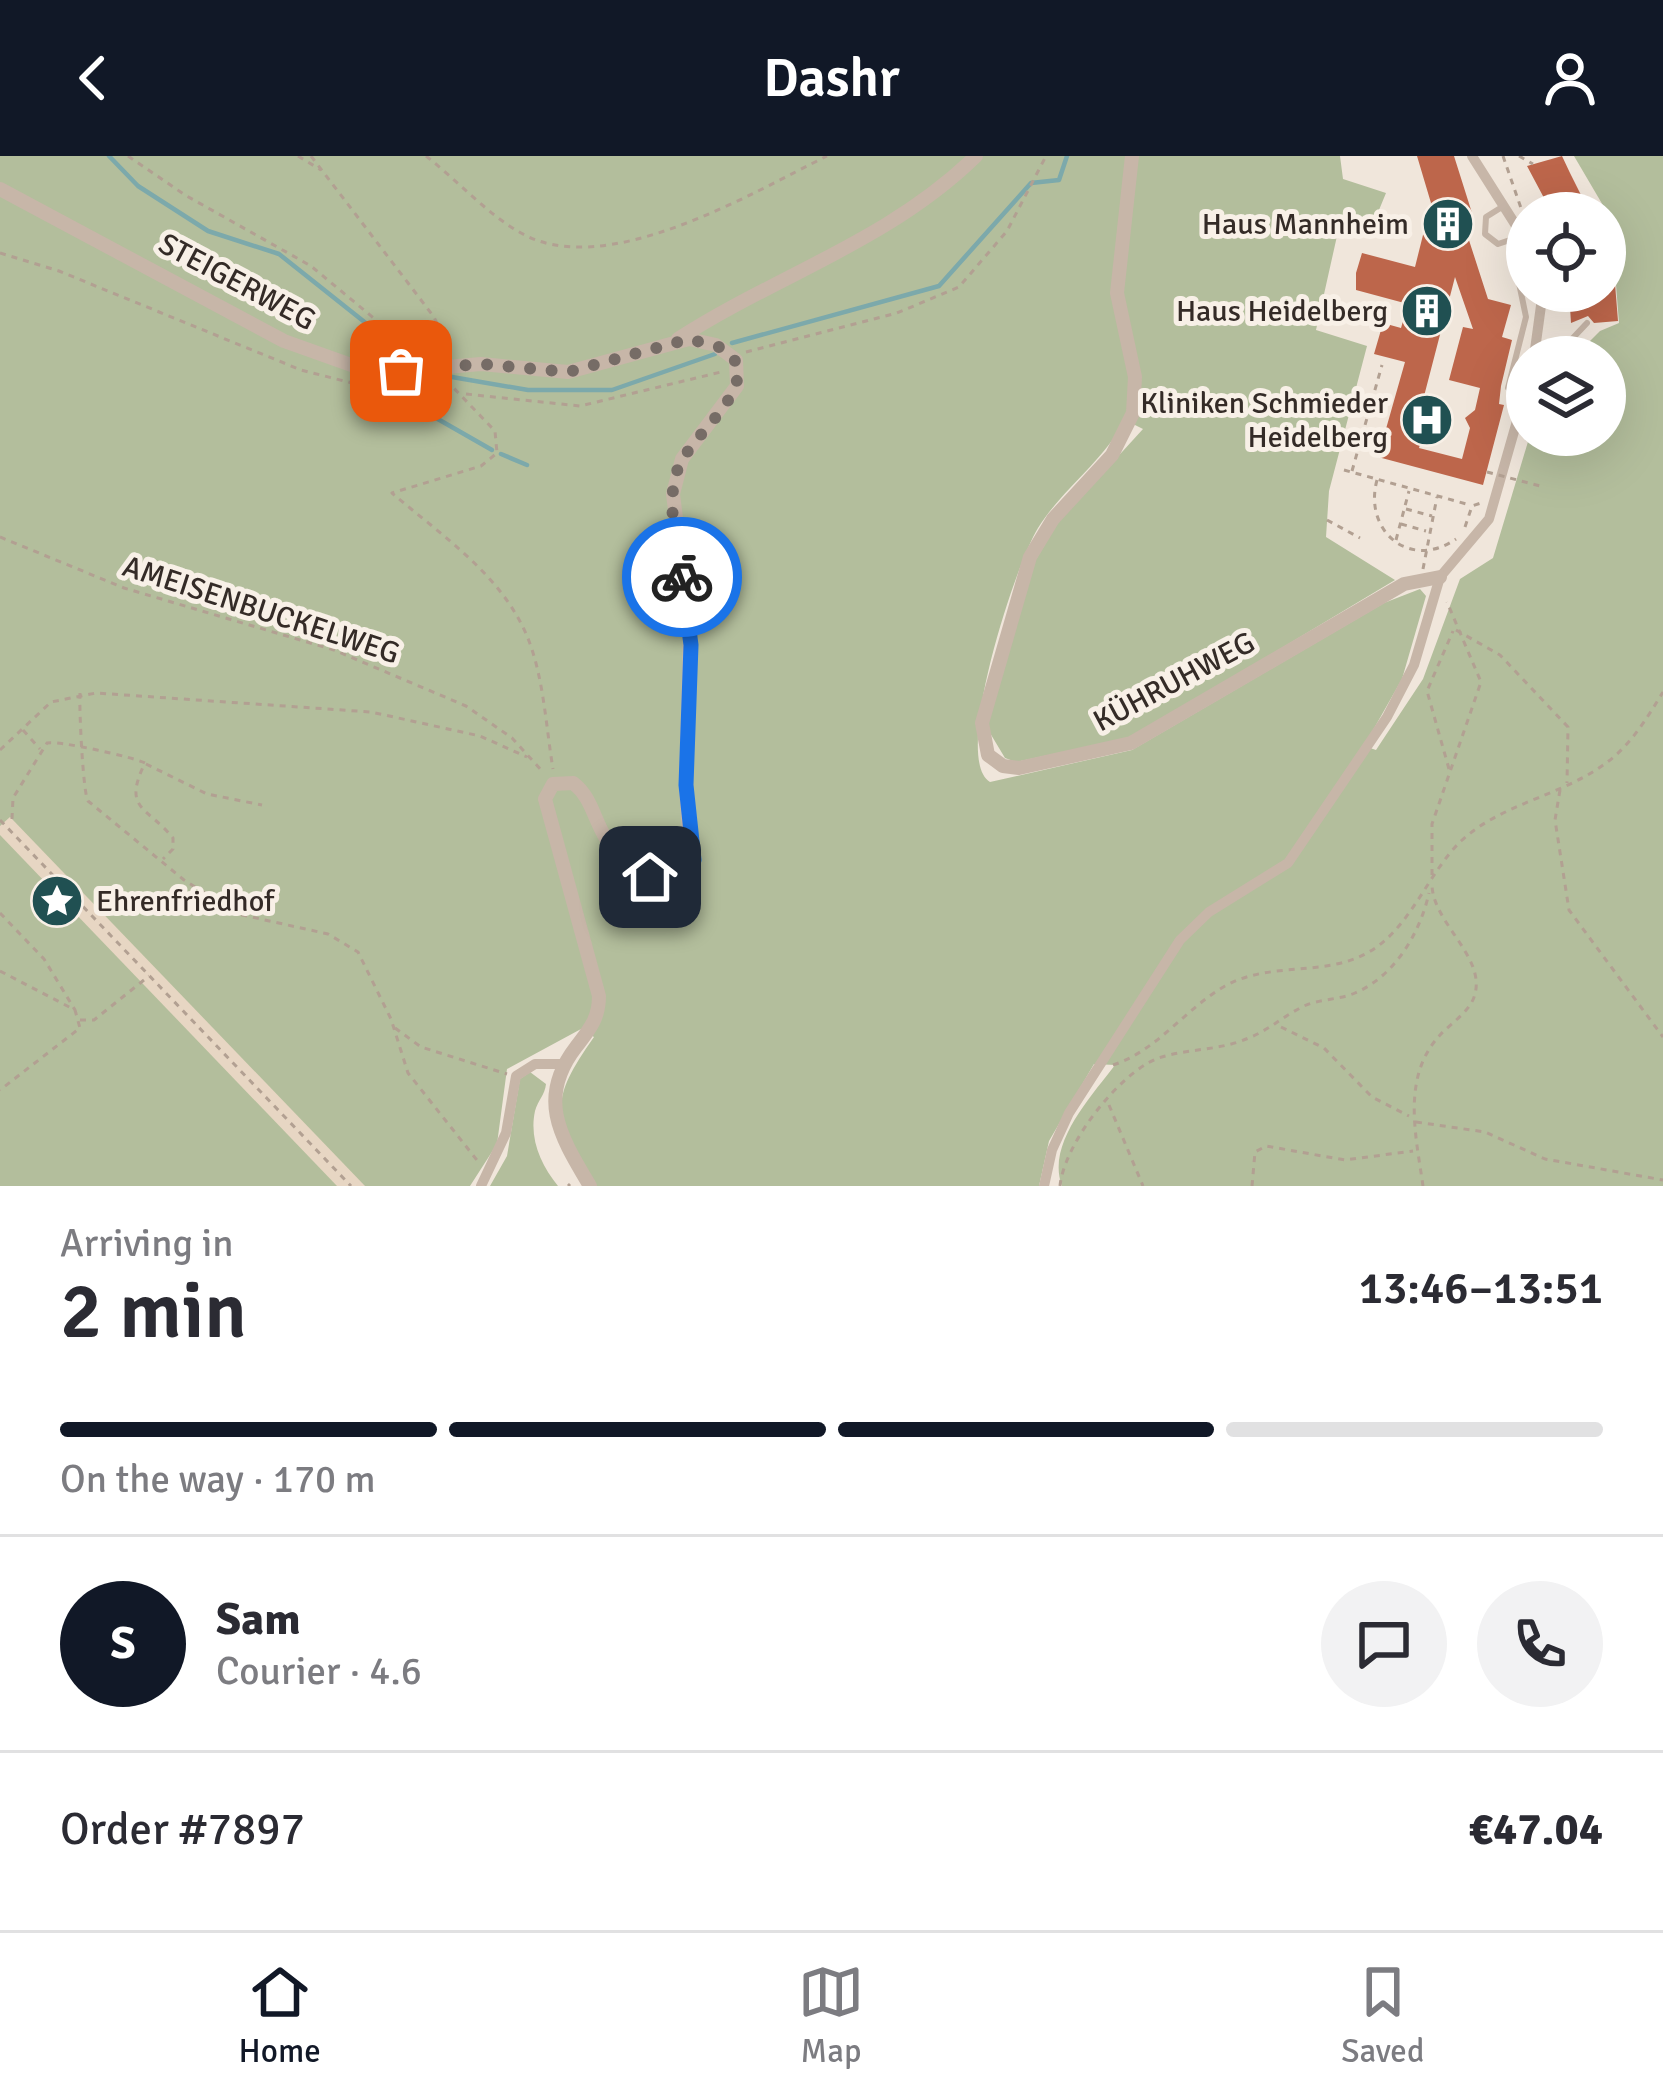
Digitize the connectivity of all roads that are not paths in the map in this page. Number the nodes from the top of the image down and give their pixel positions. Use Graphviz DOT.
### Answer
graph roads {
  1 [pos="976,156"];
  2 [pos="1132,156"];
  3 [pos="1472,156"];
  4 [pos="0,190"];
  5 [pos="1506,205"];
  6 [pos="1506,242"];
  7 [pos="1587,323"];
  8 [pos="1575,336"];
  9 [pos="673,341"];
  10 [pos="1506,456"];
  11 [pos="1432,577"];
  12 [pos="565,1064"];
  13 [pos="485,1180"];
  14 [pos="590,1186"];
  15 [pos="1044,1186"];
  1 -- 9 [label="street"];
  2 -- 11 [label="street, KÜHRUHWEG"];
  3 -- 5 [label="street"];
  4 -- 9 [label="street, STEIGERWEG"];
  5 -- 6 [label="lane"];
  7 -- 8 [label="lane"];
  9 -- 12 [label="street"];
  10 -- 11 [label="street"];
  11 -- 15 [label="street"];
  12 -- 13 [label="street"];
  12 -- 14 [label="street"];
}
